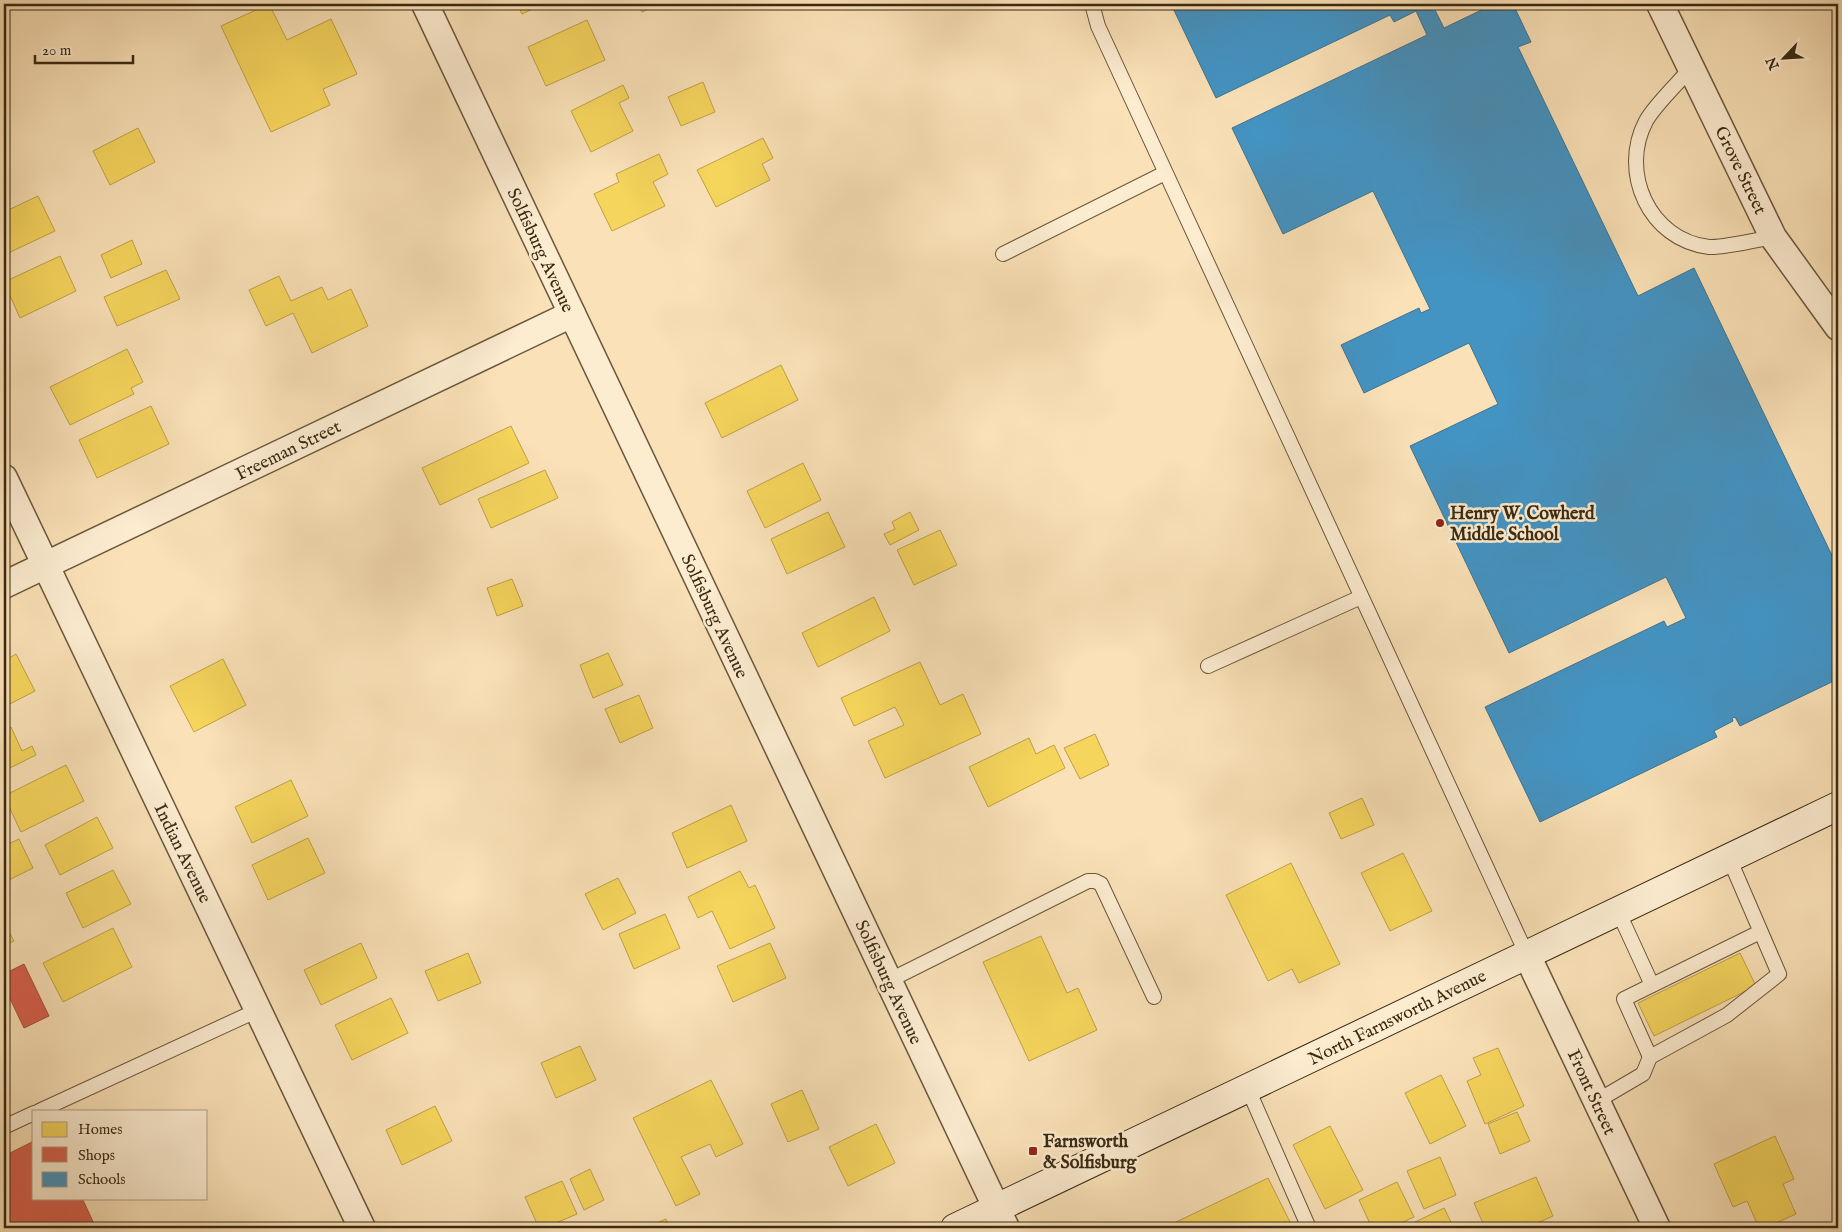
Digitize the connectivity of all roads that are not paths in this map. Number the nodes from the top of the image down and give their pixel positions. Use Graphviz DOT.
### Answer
graph roads {
  1 [pos="425,4"];
  2 [pos="1092,4"];
  3 [pos="1660,4"];
  4 [pos="1691,68"];
  5 [pos="1166,173"];
  6 [pos="1773,237"];
  7 [pos="1003,254"];
  8 [pos="572,314"];
  9 [pos="1838,327"];
  10 [pos="4,478"];
  11 [pos="45,566"];
  12 [pos="4,585"];
  13 [pos="1361,597"];
  14 [pos="1208,666"];
  15 [pos="1838,806"];
  16 [pos="1729,858"];
  17 [pos="1618,911"];
  18 [pos="1760,932"];
  19 [pos="1527,955"];
  20 [pos="888,981"];
  21 [pos="1652,985"];
  22 [pos="1154,997"];
  23 [pos="258,1010"];
  24 [pos="1650,1057"];
  25 [pos="1248,1089"];
  26 [pos="1596,1102"];
  27 [pos="41,1110"];
  28 [pos="32,1114"];
  29 [pos="4,1127"];
  30 [pos="1001,1218"];
  31 [pos="362,1228"];
  32 [pos="955,1228"];
  33 [pos="1309,1228"];
  34 [pos="1657,1228"];
  1 -- 8 [label="street, Solfisburg Avenue"];
  2 -- 5 [label="lane"];
  3 -- 4 [label="street, Grove Street"];
  4 -- 6 [label="street, Grove Street"];
  4 -- 6 [label="lane"];
  5 -- 7 [label="lane"];
  5 -- 13 [label="lane"];
  6 -- 9 [label="street, Grove Street"];
  8 -- 11 [label="street, Freeman Street"];
  8 -- 20 [label="street, Solfisburg Avenue"];
  10 -- 11 [label="street, Indian Avenue"];
  11 -- 12 [label="street, Freeman Street"];
  11 -- 23 [label="street, Indian Avenue"];
  13 -- 14 [label="lane"];
  13 -- 19 [label="lane"];
  15 -- 16 [label="main road, North Farnsworth Avenue"];
  16 -- 17 [label="main road, North Farnsworth Avenue"];
  16 -- 18 [label="lane"];
  17 -- 19 [label="main road, North Farnsworth Avenue"];
  17 -- 21 [label="lane"];
  18 -- 21 [label="lane"];
  18 -- 24 [label="lane"];
  19 -- 25 [label="main road, North Farnsworth Avenue"];
  19 -- 26 [label="street, Front Street"];
  20 -- 22 [label="lane"];
  20 -- 30 [label="street, Solfisburg Avenue"];
  21 -- 24 [label="lane"];
  23 -- 27 [label="lane"];
  23 -- 31 [label="street, Indian Avenue"];
  24 -- 26 [label="lane"];
  25 -- 30 [label="main road, North Farnsworth Avenue"];
  25 -- 33 [label="lane"];
  26 -- 34 [label="street, Front Street"];
  28 -- 29 [label="lane"];
  30 -- 32 [label="main road, North Farnsworth Avenue"];
}
